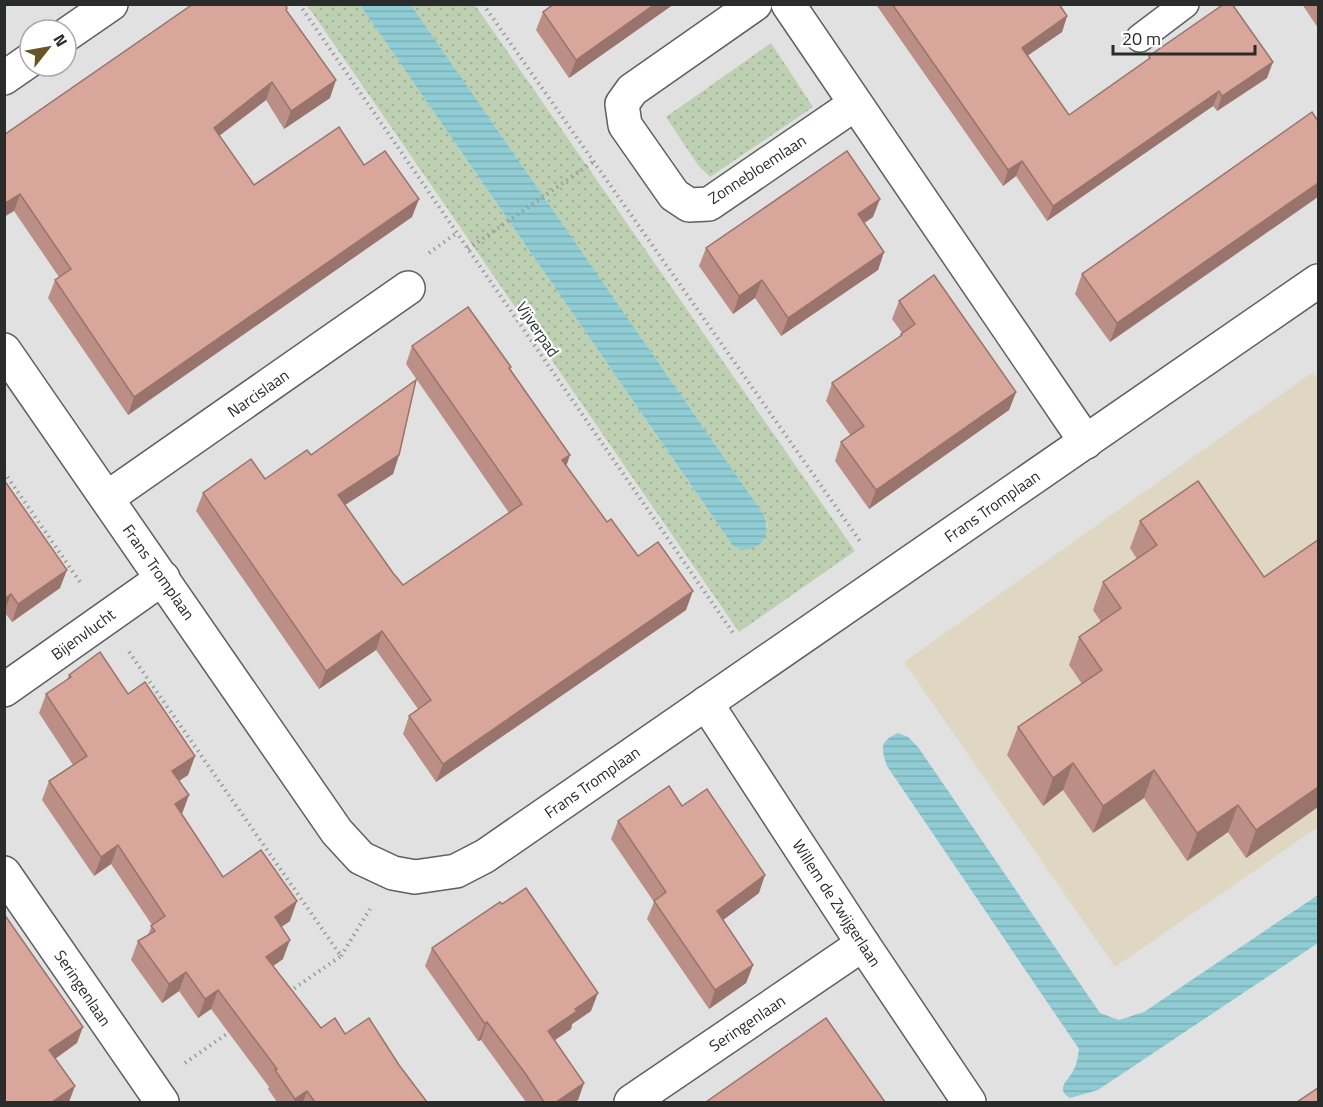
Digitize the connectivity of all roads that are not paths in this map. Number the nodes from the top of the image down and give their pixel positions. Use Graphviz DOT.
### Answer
graph roads {
  1 [pos="111,4"];
  2 [pos="755,4"];
  3 [pos="788,4"];
  4 [pos="1185,4"];
  5 [pos="78,27"];
  6 [pos="1140,38"];
  7 [pos="18,68"];
  8 [pos="4,78"];
  9 [pos="855,104"];
  10 [pos="1318,281"];
  11 [pos="408,288"];
  12 [pos="4,350"];
  13 [pos="1086,442"];
  14 [pos="107,498"];
  15 [pos="162,578"];
  16 [pos="4,690"];
  17 [pos="706,703"];
  18 [pos="4,873"];
  19 [pos="863,944"];
  20 [pos="156,1095"];
  21 [pos="631,1102"];
  22 [pos="969,1102"];
  1 -- 5 [label="street"];
  2 -- 9 [label="street, Zonnebloemlaan"];
  3 -- 9 [label="street"];
  4 -- 6 [label="lane"];
  7 -- 8 [label="street"];
  9 -- 13 [label="street"];
  10 -- 13 [label="street, Frans Tromplaan"];
  11 -- 14 [label="street, Narcislaan"];
  12 -- 14 [label="street, Frans Tromplaan"];
  13 -- 17 [label="street, Frans Tromplaan"];
  14 -- 15 [label="street, Frans Tromplaan"];
  15 -- 16 [label="street, Bijenvlucht"];
  15 -- 17 [label="street, Frans Tromplaan"];
  17 -- 19 [label="street, Willem de Zwijgerlaan"];
  18 -- 20 [label="street, Seringenlaan"];
  19 -- 21 [label="street, Seringenlaan"];
  19 -- 22 [label="street, Willem de Zwijgerlaan"];
}
